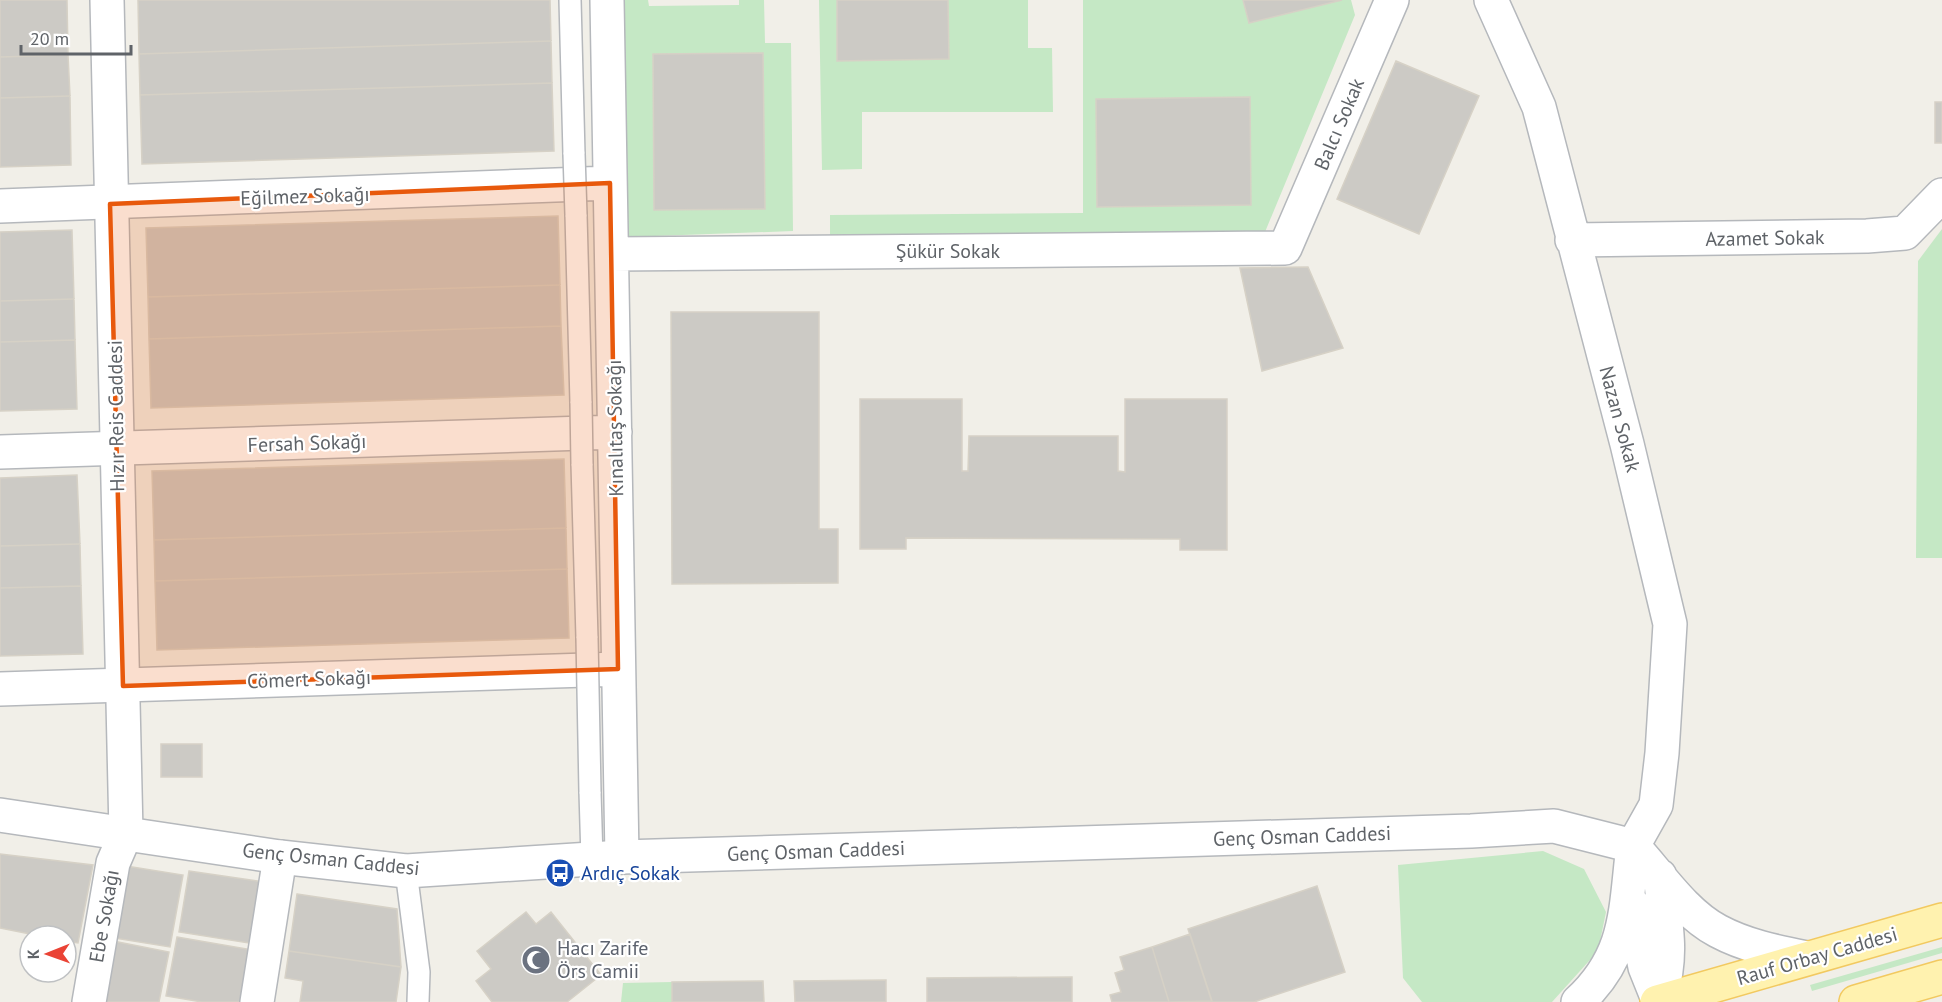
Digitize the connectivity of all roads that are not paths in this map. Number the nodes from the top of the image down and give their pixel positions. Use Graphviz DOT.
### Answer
graph roads {
  1 [pos="107,0"];
  2 [pos="570,0"];
  3 [pos="607,0"];
  4 [pos="1392,0"];
  5 [pos="1491,0"];
  6 [pos="610,183"];
  7 [pos="1942,195"];
  8 [pos="110,204"];
  9 [pos="0,206"];
  10 [pos="1572,240"];
  11 [pos="1285,248"];
  12 [pos="612,254"];
  13 [pos="615,432"];
  14 [pos="117,449"];
  15 [pos="0,452"];
  16 [pos="618,669"];
  17 [pos="123,686"];
  18 [pos="0,688"];
  19 [pos="0,815"];
  20 [pos="126,833"];
  21 [pos="1633,846"];
  22 [pos="280,856"];
  23 [pos="607,858"];
  24 [pos="406,871"];
  25 [pos="1660,876"];
  26 [pos="1628,883"];
  27 [pos="1942,920"];
  28 [pos="1807,958"];
  29 [pos="1942,977"];
  30 [pos="89,1002"];
  31 [pos="257,1002"];
  32 [pos="418,1002"];
  33 [pos="1578,1002"];
  34 [pos="1659,1002"];
  35 [pos="1856,1002"];
  1 -- 8 [label="street, Hızır Reis Caddesi"];
  2 -- 23 [label="lane, bridge"];
  3 -- 6 [label="street, Kınalıtaş Sokağı"];
  4 -- 11 [label="street, Balcı Sokak"];
  5 -- 10 [label="street, Nazan Sokak"];
  6 -- 8 [label="street, Eğilmez Sokağı"];
  6 -- 12 [label="street, Kınalıtaş Sokağı"];
  7 -- 10 [label="street, Azamet Sokak"];
  8 -- 9 [label="street, Eğilmez Sokağı"];
  8 -- 14 [label="street, Hızır Reis Caddesi"];
  10 -- 21 [label="street, Nazan Sokak"];
  11 -- 12 [label="street, Şükür Sokak"];
  12 -- 13 [label="street, Kınalıtaş Sokağı"];
  13 -- 14 [label="street, Fersah Sokağı"];
  13 -- 16 [label="street, Kınalıtaş Sokağı"];
  14 -- 15 [label="street, Fersah Sokağı"];
  14 -- 17 [label="street, Hızır Reis Caddesi"];
  16 -- 17 [label="street, Cömert Sokağı"];
  16 -- 23 [label="street, Kınalıtaş Sokağı"];
  17 -- 18 [label="street, Cömert Sokağı"];
  17 -- 20 [label="street, Hızır Reis Caddesi"];
  19 -- 20 [label="street, Genç Osman Caddesi"];
  20 -- 22 [label="street, Genç Osman Caddesi"];
  20 -- 30 [label="street, Ebe Sokağı"];
  21 -- 23 [label="street, Genç Osman Caddesi"];
  21 -- 25 [label="street"];
  21 -- 26 [label="street"];
  22 -- 24 [label="street, Genç Osman Caddesi"];
  22 -- 31 [label="street"];
  23 -- 24 [label="street, Genç Osman Caddesi"];
  24 -- 32 [label="lane"];
  25 -- 28 [label="street"];
  25 -- 34 [label="street"];
  26 -- 33 [label="street"];
  26 -- 34 [label="street"];
  27 -- 28 [label="main road, Rauf Orbay Caddesi"];
  28 -- 34 [label="main road, Rauf Orbay Caddesi"];
  29 -- 35 [label="main road"];
}
